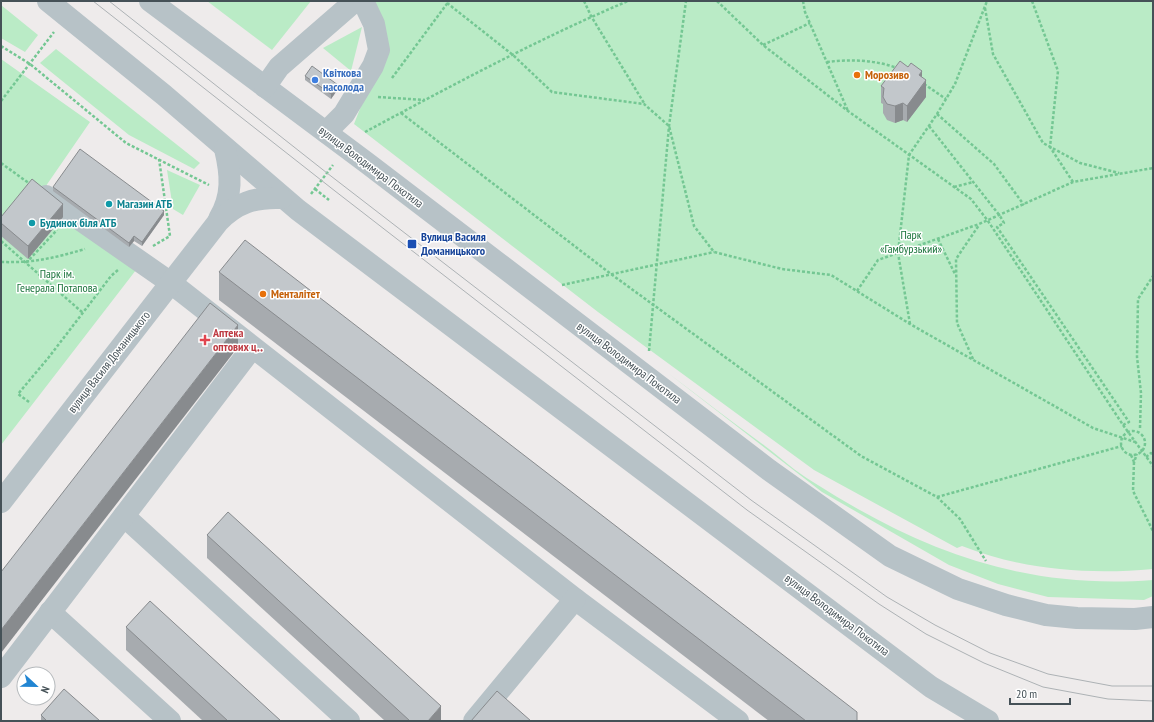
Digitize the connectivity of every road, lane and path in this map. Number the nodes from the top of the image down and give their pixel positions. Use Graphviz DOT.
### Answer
graph roads {
  1 [pos="48,1"];
  2 [pos="150,1"];
  3 [pos="354,1"];
  4 [pos="363,1"];
  5 [pos="584,1"];
  6 [pos="628,1"];
  7 [pos="686,1"];
  8 [pos="717,1"];
  9 [pos="803,1"];
  10 [pos="988,1"];
  11 [pos="1032,1"];
  12 [pos="448,2"];
  13 [pos="985,7"];
  14 [pos="66,16"];
  15 [pos="591,16"];
  16 [pos="810,23"];
  17 [pos="763,45"];
  18 [pos="1,46"];
  19 [pos="513,55"];
  20 [pos="827,62"];
  21 [pos="30,64"];
  22 [pos="903,70"];
  23 [pos="392,78"];
  24 [pos="921,82"];
  25 [pos="265,87"];
  26 [pos="382,91"];
  27 [pos="378,97"];
  28 [pos="946,99"];
  29 [pos="426,100"];
  30 [pos="1,101"];
  31 [pos="374,103"];
  32 [pos="644,104"];
  33 [pos="848,111"];
  34 [pos="401,113"];
  35 [pos="937,114"];
  36 [pos="669,126"];
  37 [pos="929,126"];
  38 [pos="326,132"];
  39 [pos="365,132"];
  40 [pos="1050,147"];
  41 [pos="346,148"];
  42 [pos="225,149"];
  43 [pos="909,155"];
  44 [pos="159,159"];
  45 [pos="1,163"];
  46 [pos="1153,168"];
  47 [pos="1121,173"];
  48 [pos="973,182"];
  49 [pos="1073,182"];
  50 [pos="211,186"];
  51 [pos="954,187"];
  52 [pos="315,189"];
  53 [pos="40,191"];
  54 [pos="328,200"];
  55 [pos="289,204"];
  56 [pos="1024,205"];
  57 [pos="1000,216"];
  58 [pos="988,221"];
  59 [pos="218,222"];
  60 [pos="980,224"];
  61 [pos="938,239"];
  62 [pos="110,240"];
  63 [pos="1,241"];
  64 [pos="714,252"];
  65 [pos="898,253"];
  66 [pos="134,258"];
  67 [pos="1,262"];
  68 [pos="26,263"];
  69 [pos="657,264"];
  70 [pos="611,274"];
  71 [pos="956,276"];
  72 [pos="1153,276"];
  73 [pos="171,283"];
  74 [pos="560,286"];
  75 [pos="857,291"];
  76 [pos="653,305"];
  77 [pos="83,313"];
  78 [pos="910,324"];
  79 [pos="252,348"];
  80 [pos="649,354"];
  81 [pos="973,360"];
  82 [pos="29,402"];
  83 [pos="1123,425"];
  84 [pos="1140,428"];
  85 [pos="1137,432"];
  86 [pos="1128,433"];
  87 [pos="1140,434"];
  88 [pos="1123,438"];
  89 [pos="1135,442"];
  90 [pos="1122,446"];
  91 [pos="1142,451"];
  92 [pos="1137,454"];
  93 [pos="1131,455"];
  94 [pos="1153,455"];
  95 [pos="1146,458"];
  96 [pos="1134,462"];
  97 [pos="1153,466"];
  98 [pos="937,497"];
  99 [pos="1,502"];
  100 [pos="124,516"];
  101 [pos="1153,531"];
  102 [pos="986,561"];
  103 [pos="575,599"];
  104 [pos="50,612"];
  105 [pos="1153,617"];
  106 [pos="1,678"];
  107 [pos="170,721"];
  108 [pos="348,721"];
  109 [pos="474,721"];
  110 [pos="738,721"];
  111 [pos="988,721"];
  1 -- 14 [label="street, вулиця Володимира Покотила"];
  2 -- 25 [label="street, вулиця Володимира Покотила"];
  3 -- 25 [label="street"];
  4 -- 38 [label="street"];
  5 -- 15 [label="path"];
  6 -- 15 [label="path"];
  7 -- 36 [label="path"];
  8 -- 17 [label="path"];
  9 -- 16 [label="path"];
  10 -- 13 [label="path"];
  11 -- 40 [label="path"];
  12 -- 19 [label="path"];
  12 -- 23 [label="path"];
  13 -- 28 [label="path"];
  13 -- 40 [label="path"];
  14 -- 21 [label="path"];
  14 -- 42 [label="street, вулиця Володимира Покотила"];
  15 -- 19 [label="path"];
  15 -- 32 [label="path"];
  16 -- 17 [label="path"];
  16 -- 20 [label="path"];
  17 -- 33 [label="path"];
  18 -- 21 [label="path"];
  19 -- 29 [label="path"];
  19 -- 32 [label="path"];
  20 -- 22 [label="path"];
  20 -- 33 [label="path"];
  21 -- 30 [label="path"];
  21 -- 44 [label="path"];
  24 -- 28 [label="path"];
  25 -- 38 [label="street, вулиця Володимира Покотила"];
  26 -- 27 [label="path"];
  27 -- 29 [label="path"];
  27 -- 31 [label="path"];
  28 -- 35 [label="path"];
  29 -- 34 [label="path"];
  32 -- 36 [label="path"];
  33 -- 43 [label="path"];
  34 -- 39 [label="path"];
  34 -- 70 [label="path"];
  35 -- 37 [label="path"];
  35 -- 56 [label="path"];
  36 -- 64 [label="path"];
  36 -- 69 [label="path"];
  37 -- 43 [label="path"];
  37 -- 48 [label="path"];
  38 -- 41 [label="street, вулиця Володимира Покотила"];
  40 -- 47 [label="path"];
  40 -- 49 [label="path"];
  41 -- 52 [label="path"];
  41 -- 105 [label="street, вулиця Володимира Покотила"];
  42 -- 55 [label="street, вулиця Володимира Покотила"];
  42 -- 59 [label="street, вулиця Василя Доманицького"];
  43 -- 51 [label="path"];
  43 -- 65 [label="path"];
  44 -- 50 [label="path"];
  44 -- 66 [label="path"];
  45 -- 53 [label="path"];
  46 -- 47 [label="path"];
  47 -- 49 [label="path"];
  48 -- 51 [label="path"];
  48 -- 57 [label="path"];
  49 -- 56 [label="path"];
  51 -- 58 [label="path"];
  52 -- 54 [label="path"];
  52 -- 55 [label="path"];
  53 -- 62 [label="street"];
  55 -- 59 [label="street, вулиця Василя Доманицького"];
  55 -- 111 [label="street, вулиця Володимира Покотила"];
  56 -- 57 [label="path"];
  57 -- 58 [label="path"];
  57 -- 83 [label="path"];
  58 -- 60 [label="path"];
  58 -- 83 [label="path"];
  59 -- 73 [label="street, вулиця Василя Доманицького"];
  60 -- 61 [label="path"];
  60 -- 71 [label="path"];
  61 -- 65 [label="path"];
  61 -- 71 [label="path"];
  62 -- 66 [label="street"];
  62 -- 68 [label="path"];
  63 -- 68 [label="path"];
  64 -- 69 [label="path"];
  64 -- 75 [label="path"];
  65 -- 75 [label="path"];
  65 -- 78 [label="path"];
  66 -- 73 [label="street"];
  66 -- 77 [label="path"];
  67 -- 68 [label="path"];
  68 -- 77 [label="path"];
  69 -- 70 [label="path"];
  69 -- 76 [label="path"];
  70 -- 74 [label="path"];
  70 -- 76 [label="path"];
  71 -- 81 [label="path"];
  72 -- 84 [label="path"];
  73 -- 79 [label="street"];
  73 -- 99 [label="street, вулиця Василя Доманицького"];
  75 -- 78 [label="path"];
  76 -- 80 [label="path"];
  76 -- 98 [label="path"];
  77 -- 82 [label="path"];
  78 -- 81 [label="path"];
  79 -- 100 [label="street"];
  79 -- 103 [label="street"];
  81 -- 88 [label="path"];
  83 -- 86 [label="path"];
  84 -- 85 [label="path"];
  84 -- 87 [label="path"];
  85 -- 86 [label="path"];
  85 -- 87 [label="path"];
  86 -- 88 [label="path"];
  86 -- 89 [label="path"];
  87 -- 91 [label="path"];
  88 -- 89 [label="path"];
  88 -- 90 [label="path"];
  89 -- 91 [label="path"];
  90 -- 93 [label="path"];
  90 -- 98 [label="path"];
  91 -- 92 [label="path"];
  91 -- 95 [label="path"];
  92 -- 93 [label="path"];
  92 -- 96 [label="path"];
  93 -- 96 [label="path"];
  94 -- 95 [label="path"];
  95 -- 97 [label="path"];
  96 -- 101 [label="path"];
  98 -- 102 [label="path"];
  100 -- 104 [label="street"];
  100 -- 108 [label="street"];
  103 -- 109 [label="street"];
  103 -- 110 [label="street"];
  104 -- 106 [label="street"];
  104 -- 107 [label="street"];
}
